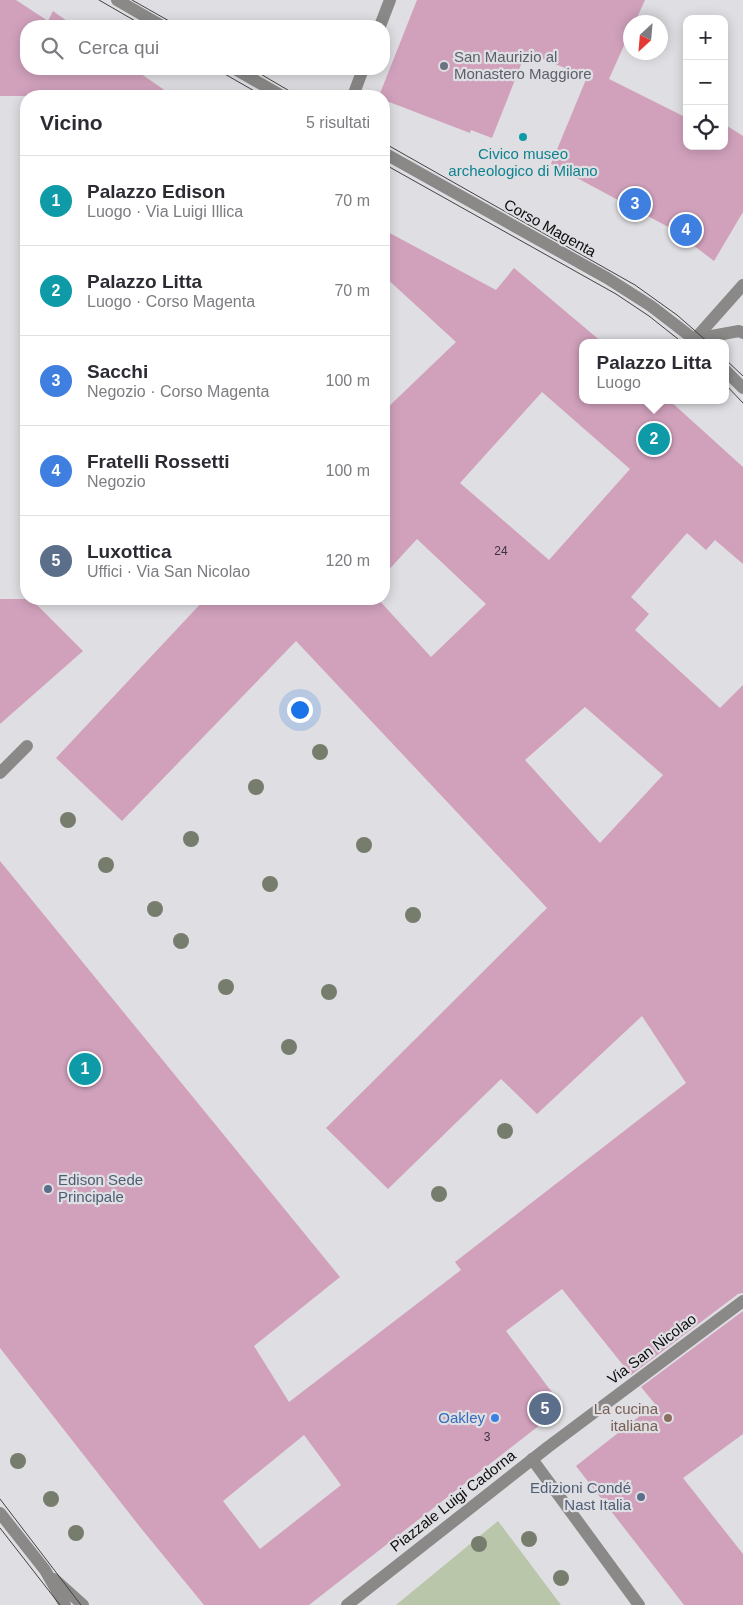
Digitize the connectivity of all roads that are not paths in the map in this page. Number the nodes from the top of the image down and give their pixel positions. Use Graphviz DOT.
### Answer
graph roads {
  1 [pos="117,0"];
  2 [pos="390,0"];
  3 [pos="152,20"];
  4 [pos="382,20"];
  5 [pos="245,75"];
  6 [pos="361,75"];
  7 [pos="272,90"];
  8 [pos="355,90"];
  9 [pos="390,156"];
  10 [pos="743,284"];
  11 [pos="743,333"];
  12 [pos="694,339"];
  13 [pos="699,339"];
  14 [pos="705,339"];
  15 [pos="729,374"];
  16 [pos="743,388"];
  17 [pos="27,746"];
  18 [pos="0,773"];
  19 [pos="743,1301"];
  20 [pos="532,1459"];
  21 [pos="0,1514"];
  22 [pos="45,1570"];
  23 [pos="65,1605"];
  24 [pos="83,1605"];
  25 [pos="347,1605"];
  26 [pos="639,1605"];
  1 -- 3 [label="street"];
  2 -- 4 [label="street"];
  5 -- 7 [label="street"];
  6 -- 8 [label="street"];
  9 -- 12 [label="street, Corso Magenta"];
  10 -- 13 [label="street"];
  11 -- 14 [label="street"];
  15 -- 16 [label="street"];
  17 -- 18 [label="street"];
  19 -- 20 [label="street, Via San Nicolao"];
  20 -- 25 [label="street, Piazzale Luigi Cadorna"];
  20 -- 26 [label="street, Piazzale Luigi Cadorna"];
  21 -- 22 [label="street"];
  22 -- 23 [label="street"];
  22 -- 24 [label="street"];
}
